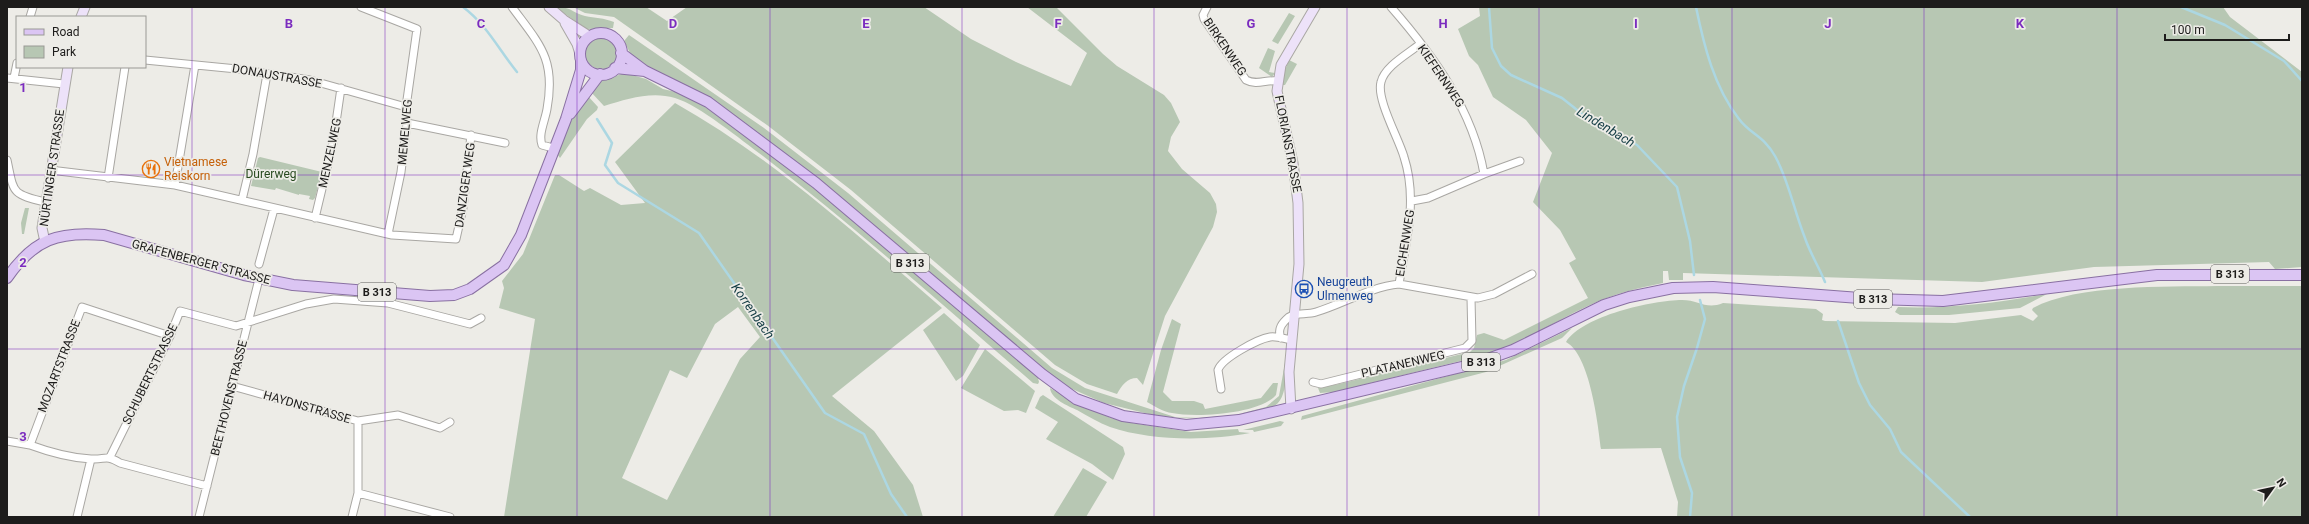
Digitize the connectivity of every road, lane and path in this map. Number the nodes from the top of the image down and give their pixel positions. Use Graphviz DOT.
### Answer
graph roads {
  1 [pos="86,7"];
  2 [pos="361,7"];
  3 [pos="512,7"];
  4 [pos="549,7"];
  5 [pos="1207,7"];
  6 [pos="1315,7"];
  7 [pos="1391,7"];
  8 [pos="82,16"];
  9 [pos="564,20"];
  10 [pos="589,36"];
  11 [pos="1420,44"];
  12 [pos="621,53"];
  13 [pos="580,57"];
  14 [pos="146,60"];
  15 [pos="16,65"];
  16 [pos="195,65"];
  17 [pos="68,68"];
  18 [pos="125,68"];
  19 [pos="615,68"];
  20 [pos="645,71"];
  21 [pos="267,74"];
  22 [pos="600,74"];
  23 [pos="10,78"];
  24 [pos="1278,81"];
  25 [pos="64,84"];
  26 [pos="341,88"];
  27 [pos="406,107"];
  28 [pos="566,119"];
  29 [pos="407,123"];
  30 [pos="471,135"];
  31 [pos="505,143"];
  32 [pos="554,148"];
  33 [pos="7,160"];
  34 [pos="1520,161"];
  35 [pos="50,170"];
  36 [pos="1484,174"];
  37 [pos="108,178"];
  38 [pos="176,185"];
  39 [pos="242,200"];
  40 [pos="1412,201"];
  41 [pos="46,202"];
  42 [pos="274,209"];
  43 [pos="315,218"];
  44 [pos="388,234"];
  45 [pos="45,242"];
  46 [pos="259,264"];
  47 [pos="1532,274"];
  48 [pos="2302,275"];
  49 [pos="7,278"];
  50 [pos="258,279"];
  51 [pos="1399,284"];
  52 [pos="1471,298"];
  53 [pos="1294,314"];
  54 [pos="481,318"];
  55 [pos="248,321"];
  56 [pos="170,336"];
  57 [pos="1281,338"];
  58 [pos="1292,340"];
  59 [pos="1313,382"];
  60 [pos="232,386"];
  61 [pos="1221,389"];
  62 [pos="1291,409"];
  63 [pos="358,421"];
  64 [pos="450,422"];
  65 [pos="7,441"];
  66 [pos="30,446"];
  67 [pos="110,457"];
  68 [pos="91,459"];
  69 [pos="207,486"];
  70 [pos="358,493"];
  71 [pos="77,517"];
  72 [pos="199,517"];
  73 [pos="352,517"];
  74 [pos="450,517"];
  1 -- 8 [label="street"];
  2 -- 27 [label="street, MEMELWEG"];
  3 -- 32 [label="street"];
  4 -- 9 [label="street"];
  5 -- 24 [label="street, BIRKENWEG"];
  6 -- 24 [label="street, FLORIANSTRASSE"];
  7 -- 11 [label="street, KIEFERNWEG"];
  9 -- 10 [label="street"];
  9 -- 13 [label="street"];
  10 -- 12 [label="main road"];
  10 -- 13 [label="main road"];
  11 -- 36 [label="street, KIEFERNWEG"];
  11 -- 40 [label="street, EICHENWEG"];
  12 -- 19 [label="main road"];
  12 -- 20 [label="main road, B 313"];
  13 -- 22 [label="main road"];
  13 -- 28 [label="main road, GRAFENBERGER STRASSE / B 313"];
  14 -- 16 [label="street, DONAUSTRASSE"];
  15 -- 23 [label="street"];
  16 -- 21 [label="street, DONAUSTRASSE"];
  16 -- 38 [label="street"];
  17 -- 25 [label="street, NÜRTINGER STRASSE"];
  18 -- 37 [label="street"];
  19 -- 20 [label="main road, B 313"];
  19 -- 22 [label="main road"];
  20 -- 62 [label="main road, B 313"];
  21 -- 26 [label="street, DONAUSTRASSE"];
  21 -- 39 [label="street"];
  22 -- 28 [label="main road, GRAFENBERGER STRASSE / B 313"];
  23 -- 25 [label="street"];
  24 -- 53 [label="street, FLORIANSTRASSE"];
  25 -- 35 [label="street, NÜRTINGER STRASSE"];
  26 -- 27 [label="street, DONAUSTRASSE"];
  26 -- 43 [label="street, MENZELWEG"];
  27 -- 29 [label="street, MEMELWEG"];
  28 -- 32 [label="main road, GRAFENBERGER STRASSE / B 313"];
  29 -- 30 [label="street, DANZIGER WEG"];
  29 -- 44 [label="street, MEMELWEG"];
  30 -- 31 [label="street, DANZIGER WEG"];
  30 -- 44 [label="street, DANZIGER WEG"];
  32 -- 50 [label="main road, GRAFENBERGER STRASSE / B 313"];
  33 -- 41 [label="street"];
  34 -- 36 [label="street"];
  35 -- 37 [label="street"];
  35 -- 41 [label="street, NÜRTINGER STRASSE"];
  36 -- 40 [label="street"];
  37 -- 38 [label="street"];
  38 -- 39 [label="street"];
  39 -- 42 [label="street"];
  40 -- 51 [label="street, EICHENWEG"];
  41 -- 45 [label="street, NÜRTINGER STRASSE"];
  42 -- 43 [label="street"];
  42 -- 46 [label="street"];
  43 -- 44 [label="street"];
  45 -- 49 [label="main road, NÜRTINGER STRASSE / B 313"];
  45 -- 50 [label="main road, GRAFENBERGER STRASSE / B 313"];
  47 -- 52 [label="street"];
  48 -- 62 [label="main road, B 313"];
  50 -- 55 [label="street, BEETHOVENSTRASSE"];
  51 -- 52 [label="street"];
  51 -- 53 [label="street, EICHENWEG"];
  52 -- 59 [label="street, PLATANENWEG"];
  53 -- 57 [label="street"];
  53 -- 58 [label="street, FLORIANSTRASSE"];
  54 -- 55 [label="street"];
  55 -- 56 [label="street, SCHUBERTSTRASSE"];
  55 -- 60 [label="street, BEETHOVENSTRASSE"];
  56 -- 66 [label="street, MOZARTSTRASSE"];
  56 -- 67 [label="street, SCHUBERTSTRASSE"];
  57 -- 58 [label="street"];
  57 -- 61 [label="street"];
  58 -- 62 [label="street, FLORIANSTRASSE"];
  60 -- 63 [label="street, HAYDNSTRASSE"];
  60 -- 69 [label="street, BEETHOVENSTRASSE"];
  63 -- 64 [label="street, HAYDNSTRASSE"];
  63 -- 70 [label="street"];
  65 -- 66 [label="street"];
  66 -- 68 [label="street"];
  67 -- 68 [label="street"];
  67 -- 69 [label="street"];
  68 -- 71 [label="street"];
  69 -- 72 [label="street, BEETHOVENSTRASSE"];
  70 -- 73 [label="street"];
  70 -- 74 [label="street"];
}
